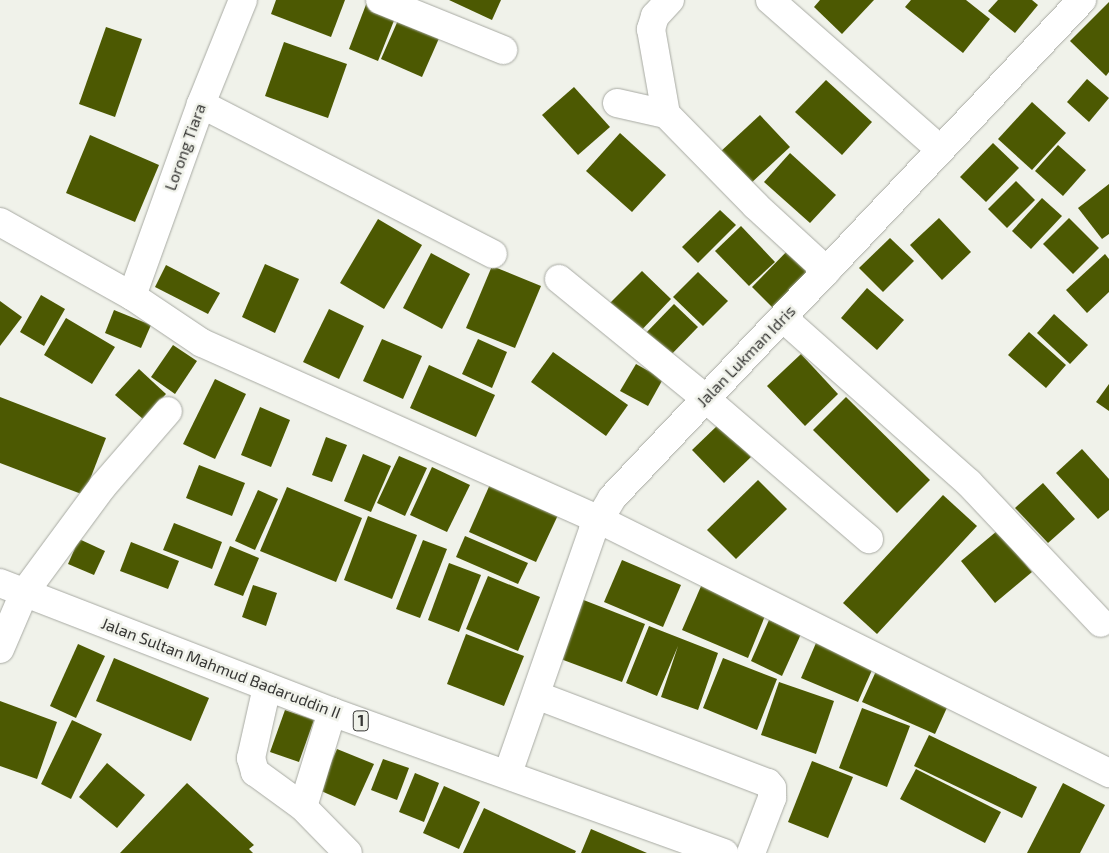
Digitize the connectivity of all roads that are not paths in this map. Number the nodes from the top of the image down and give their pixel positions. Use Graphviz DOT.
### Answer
graph roads {
  1 [pos="243,0"];
  2 [pos="380,0"];
  3 [pos="670,0"];
  4 [pos="770,0"];
  5 [pos="1068,4"];
  6 [pos="502,50"];
  7 [pos="617,103"];
  8 [pos="200,104"];
  9 [pos="666,114"];
  10 [pos="941,150"];
  11 [pos="0,222"];
  12 [pos="493,254"];
  13 [pos="827,271"];
  14 [pos="559,279"];
  15 [pos="132,296"];
  16 [pos="783,318"];
  17 [pos="706,399"];
  18 [pos="168,411"];
  19 [pos="598,519"];
  20 [pos="869,539"];
  21 [pos="12,588"];
  22 [pos="1101,623"];
  23 [pos="0,649"];
  24 [pos="267,687"];
  25 [pos="536,695"];
  26 [pos="332,712"];
  27 [pos="508,773"];
  28 [pos="1109,774"];
  29 [pos="303,807"];
  30 [pos="705,850"];
  31 [pos="348,853"];
  32 [pos="750,853"];
  1 -- 8 [label="main road, Lorong Tiara"];
  2 -- 6 [label="main road"];
  3 -- 9 [label="main road"];
  4 -- 10 [label="main road"];
  5 -- 10 [label="main road, Jalan Lukman Idris"];
  7 -- 9 [label="main road"];
  8 -- 12 [label="main road"];
  8 -- 15 [label="main road, Lorong Tiara"];
  9 -- 13 [label="main road"];
  10 -- 13 [label="main road, Jalan Lukman Idris"];
  11 -- 15 [label="main road"];
  13 -- 16 [label="main road, Jalan Lukman Idris"];
  14 -- 17 [label="main road"];
  15 -- 19 [label="main road"];
  16 -- 17 [label="main road, Jalan Lukman Idris"];
  16 -- 22 [label="main road"];
  17 -- 19 [label="main road, Jalan Lukman Idris"];
  17 -- 20 [label="main road"];
  18 -- 21 [label="main road"];
  19 -- 25 [label="main road, Jalan Lukman Idris"];
  19 -- 28 [label="main road"];
  21 -- 23 [label="main road"];
  21 -- 24 [label="main road, Jalan Sultan Mahmud Badaruddin II / 1"];
  24 -- 26 [label="main road, Jalan Sultan Mahmud Badaruddin II / 1"];
  24 -- 29 [label="main road"];
  25 -- 27 [label="main road, Jalan Lukman Idris"];
  25 -- 32 [label="main road"];
  26 -- 27 [label="main road, Jalan Sultan Mahmud Badaruddin II / 1"];
  26 -- 29 [label="main road"];
  27 -- 30 [label="main road, Jalan Sultan Mahmud Badaruddin II / 1"];
  29 -- 31 [label="main road"];
}
